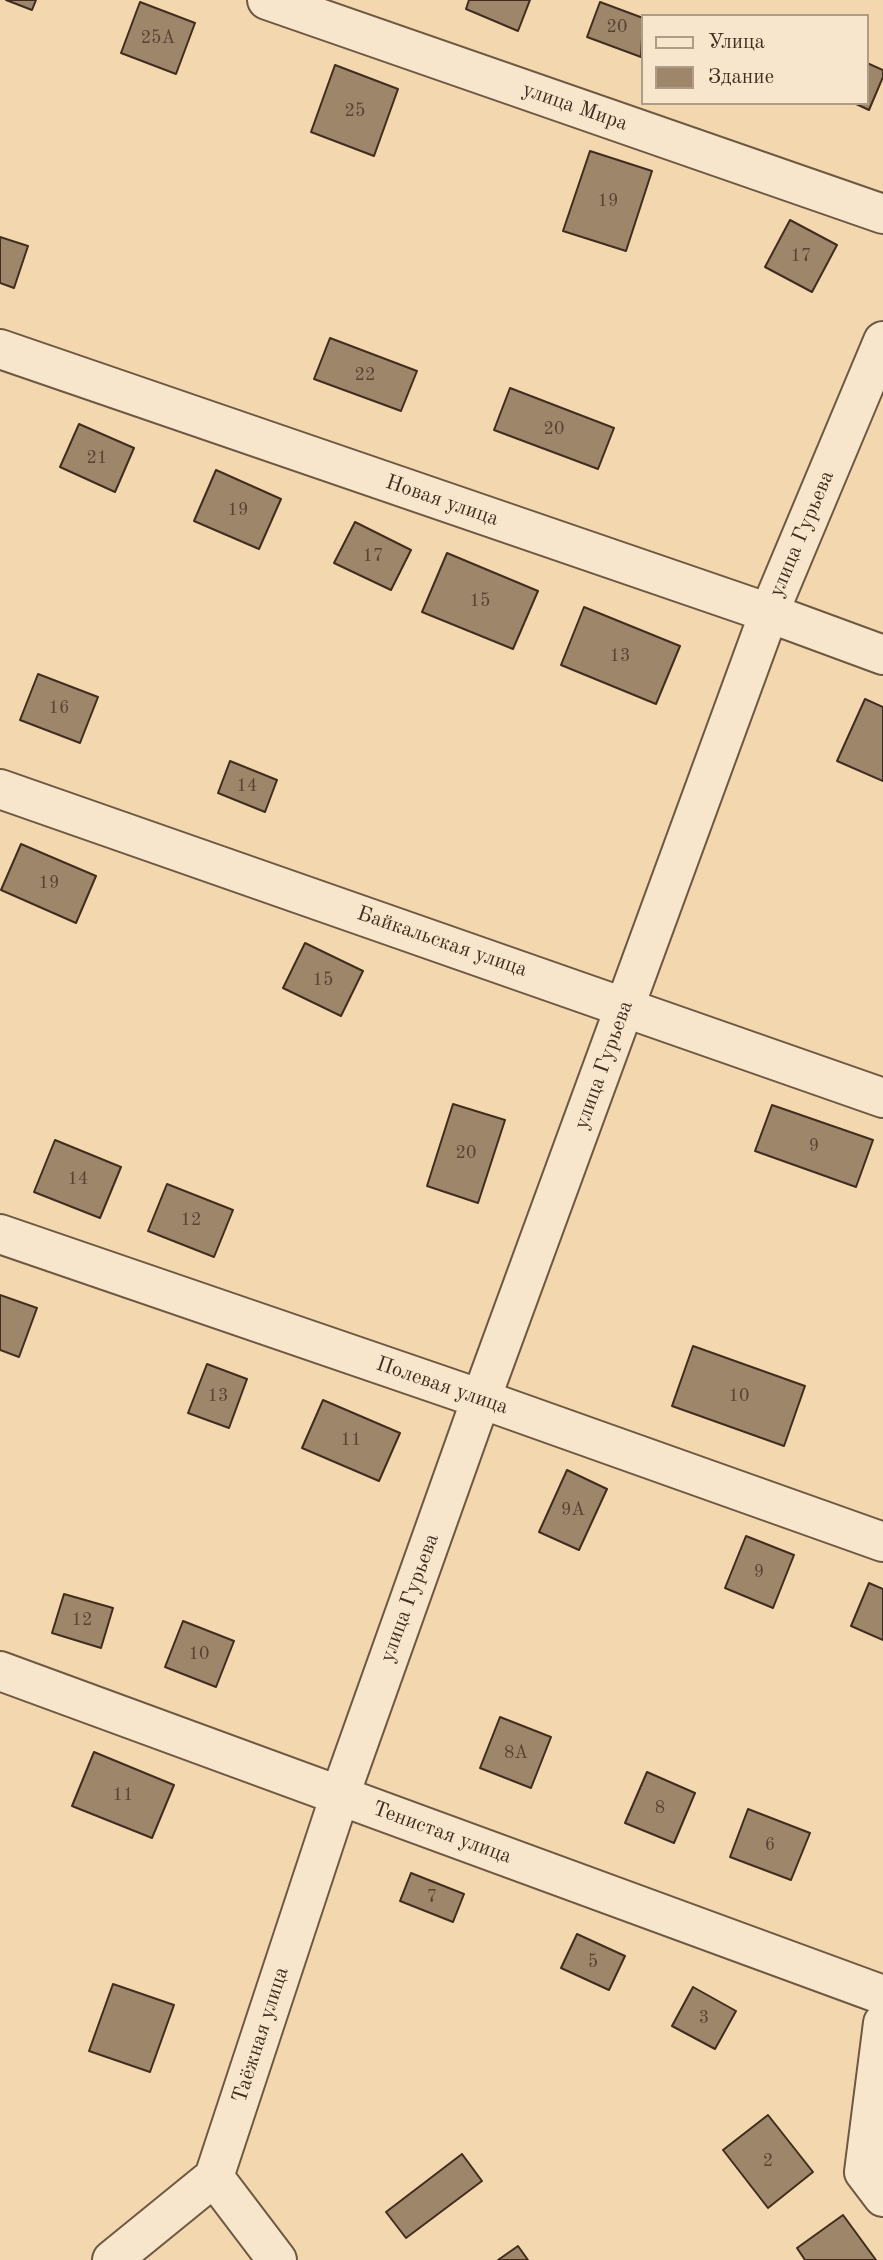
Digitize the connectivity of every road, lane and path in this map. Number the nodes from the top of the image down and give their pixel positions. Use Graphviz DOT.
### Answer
graph roads {
  1 [pos="267,0"];
  2 [pos="883,214"];
  3 [pos="883,341"];
  4 [pos="0,349"];
  5 [pos="769,613"];
  6 [pos="883,655"];
  7 [pos="0,789"];
  8 [pos="626,1006"];
  9 [pos="883,1098"];
  10 [pos="0,1234"];
  11 [pos="481,1399"];
  12 [pos="883,1542"];
  13 [pos="0,1671"];
  14 [pos="340,1795"];
  15 [pos="883,1995"];
  16 [pos="883,2023"];
  17 [pos="215,2177"];
  18 [pos="883,2197"];
  19 [pos="112,2260"];
  20 [pos="276,2260"];
  1 -- 2 [label="street, улица Мира"];
  3 -- 5 [label="street, улица Гурьева"];
  4 -- 5 [label="street, Новая улица"];
  5 -- 6 [label="street, Новая улица"];
  5 -- 8 [label="street, улица Гурьева"];
  7 -- 8 [label="street, Байкальская улица"];
  8 -- 9 [label="street, Байкальская улица"];
  8 -- 11 [label="street, улица Гурьева"];
  10 -- 11 [label="street, Полевая улица"];
  11 -- 12 [label="street, Полевая улица"];
  11 -- 14 [label="street, улица Гурьева"];
  13 -- 14 [label="street, Тенистая улица"];
  14 -- 15 [label="street, Тенистая улица"];
  14 -- 17 [label="street, Таёжная улица"];
  16 -- 18 [label="street"];
  17 -- 19 [label="street"];
  17 -- 20 [label="street"];
}
